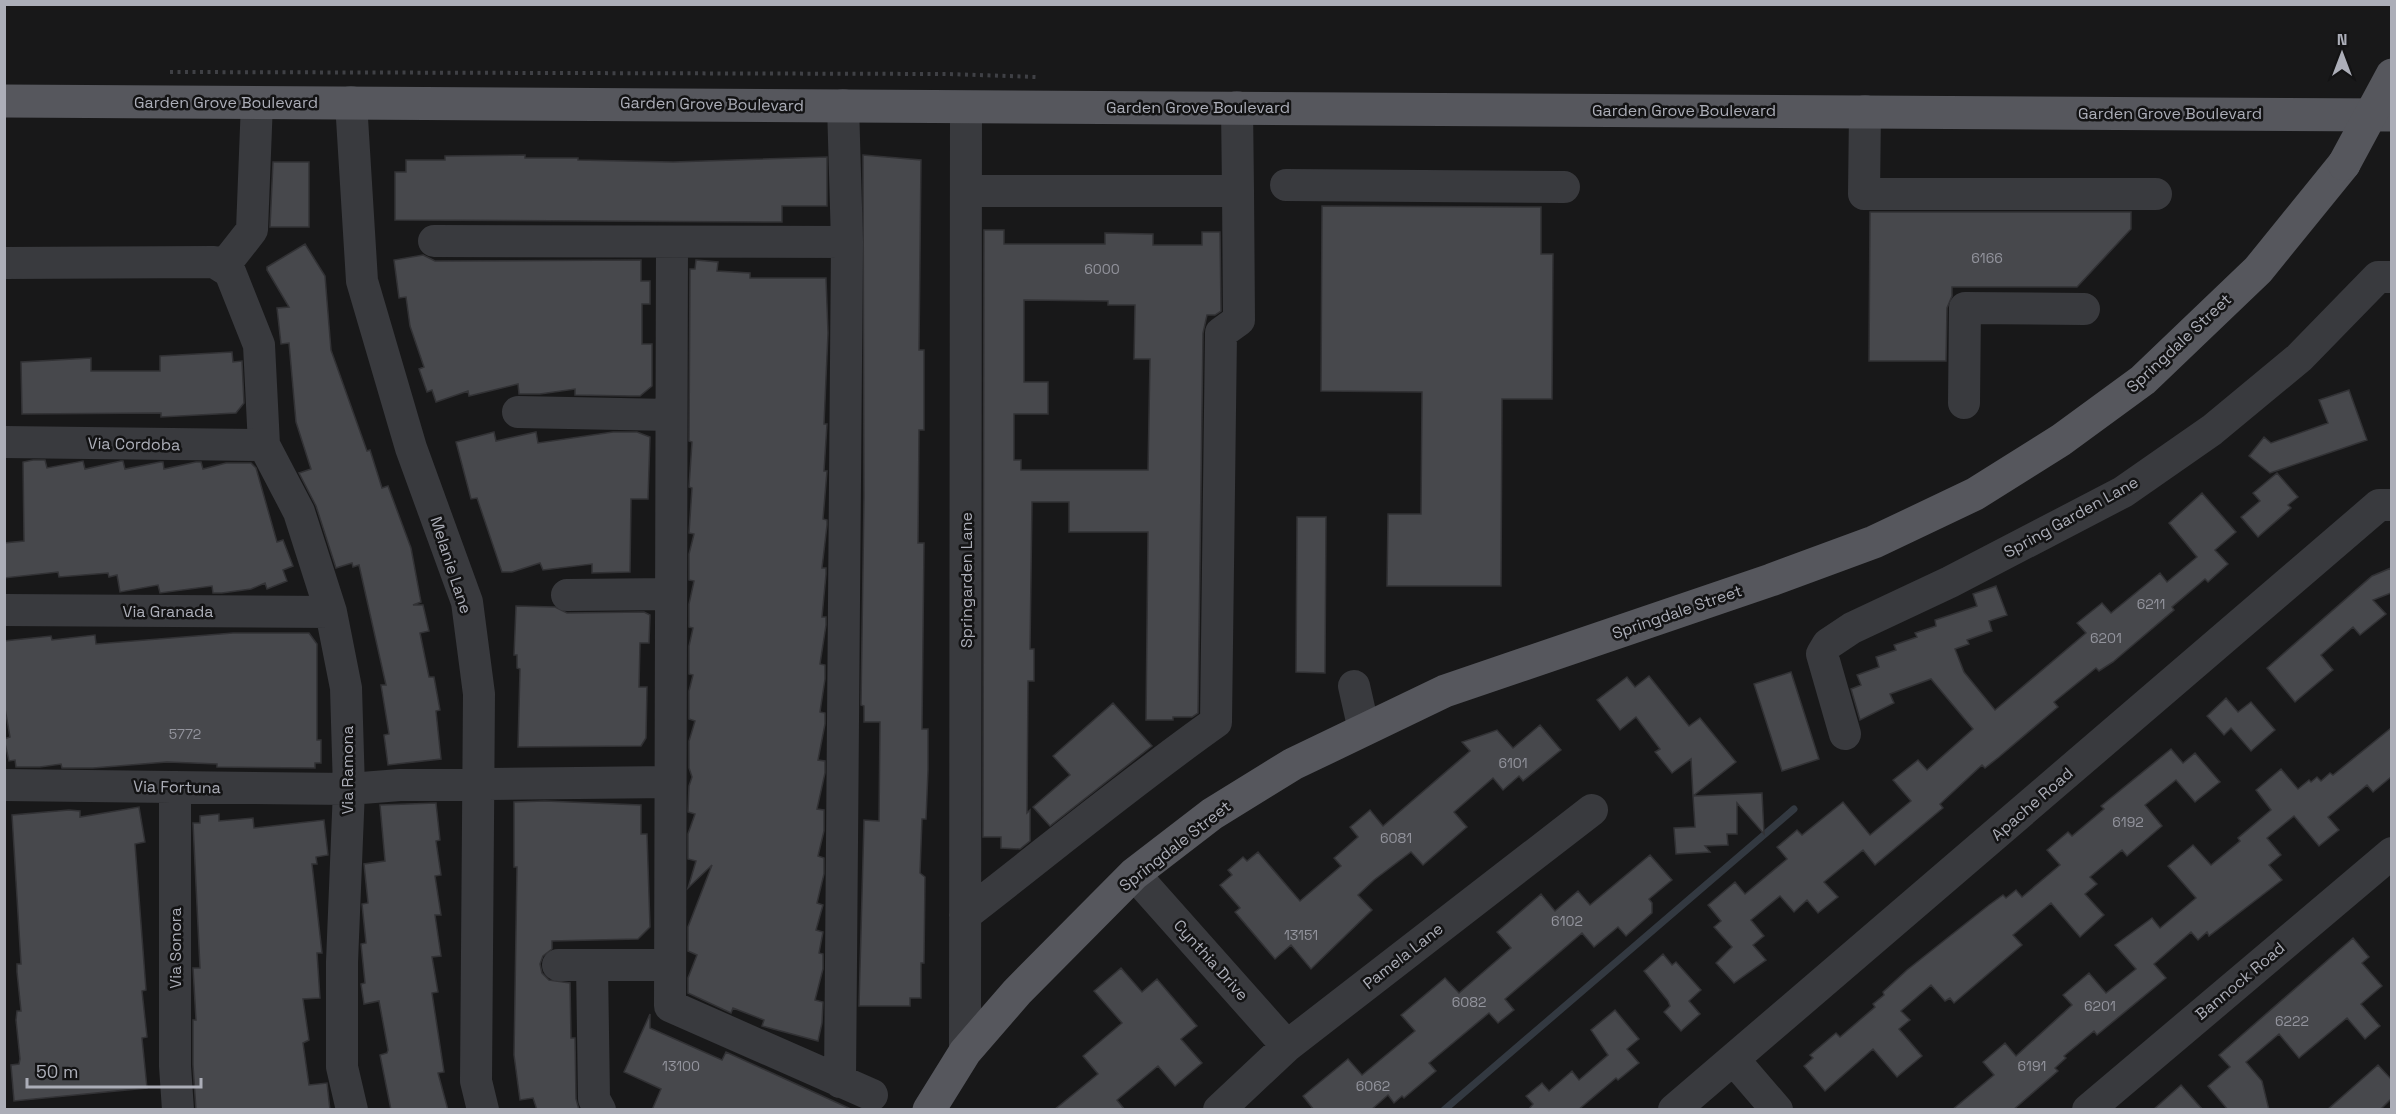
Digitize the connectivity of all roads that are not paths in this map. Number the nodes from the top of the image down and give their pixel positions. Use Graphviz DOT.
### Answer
graph roads {
  1 [pos="2391,75"];
  2 [pos="4,101"];
  3 [pos="257,102"];
  4 [pos="351,102"];
  5 [pos="843,105"];
  6 [pos="966,107"];
  7 [pos="1237,107"];
  8 [pos="1865,111"];
  9 [pos="2391,115"];
  10 [pos="1286,185"];
  11 [pos="1564,187"];
  12 [pos="966,191"];
  13 [pos="1238,191"];
  14 [pos="2156,194"];
  15 [pos="434,241"];
  16 [pos="672,242"];
  17 [pos="847,242"];
  18 [pos="4,263"];
  19 [pos="223,267"];
  20 [pos="2391,277"];
  21 [pos="2084,309"];
  22 [pos="1964,403"];
  23 [pos="518,412"];
  24 [pos="671,415"];
  25 [pos="4,442"];
  26 [pos="264,445"];
  27 [pos="2391,505"];
  28 [pos="671,594"];
  29 [pos="567,595"];
  30 [pos="4,610"];
  31 [pos="331,612"];
  32 [pos="1354,686"];
  33 [pos="1364,730"];
  34 [pos="1845,734"];
  35 [pos="670,782"];
  36 [pos="479,784"];
  37 [pos="4,785"];
  38 [pos="175,786"];
  39 [pos="349,789"];
  40 [pos="1592,810"];
  41 [pos="2391,853"];
  42 [pos="1134,874"];
  43 [pos="965,915"];
  44 [pos="558,965"];
  45 [pos="592,965"];
  46 [pos="670,965"];
  47 [pos="1287,1046"];
  48 [pos="965,1052"];
  49 [pos="1734,1060"];
  50 [pos="840,1082"];
  51 [pos="872,1095"];
  52 [pos="178,1110"];
  53 [pos="352,1110"];
  54 [pos="483,1110"];
  55 [pos="600,1110"];
  56 [pos="929,1110"];
  57 [pos="1219,1110"];
  58 [pos="1674,1110"];
  59 [pos="1777,1110"];
  60 [pos="2088,1110"];
  1 -- 33 [label="main road, Springdale Street, bridge"];
  2 -- 3 [label="main road, Garden Grove Boulevard"];
  3 -- 4 [label="main road, Garden Grove Boulevard"];
  3 -- 19 [label="street"];
  4 -- 5 [label="main road, Garden Grove Boulevard"];
  4 -- 36 [label="street, Melanie Lane"];
  5 -- 6 [label="main road, Garden Grove Boulevard"];
  5 -- 17 [label="street"];
  6 -- 7 [label="main road, Garden Grove Boulevard"];
  6 -- 12 [label="street, Springarden Lane"];
  7 -- 8 [label="main road, Garden Grove Boulevard"];
  7 -- 13 [label="street"];
  8 -- 9 [label="main road, Garden Grove Boulevard"];
  8 -- 14 [label="street"];
  10 -- 11 [label="street"];
  12 -- 13 [label="street"];
  12 -- 43 [label="street, Springarden Lane"];
  13 -- 43 [label="street"];
  15 -- 16 [label="street"];
  16 -- 17 [label="street"];
  16 -- 24 [label="street"];
  17 -- 50 [label="street"];
  18 -- 19 [label="street"];
  19 -- 26 [label="street"];
  20 -- 34 [label="street, Spring Garden Lane"];
  21 -- 22 [label="street"];
  23 -- 24 [label="street"];
  24 -- 28 [label="street"];
  25 -- 26 [label="street, Via Cordoba"];
  26 -- 31 [label="street, Via Ramona"];
  27 -- 49 [label="street, Apache Road"];
  28 -- 29 [label="street"];
  28 -- 35 [label="street"];
  30 -- 31 [label="street, Via Granada"];
  31 -- 39 [label="street, Via Ramona"];
  32 -- 33 [label="street"];
  33 -- 42 [label="main road, Springdale Street"];
  35 -- 36 [label="street, Via Fortuna"];
  35 -- 46 [label="street"];
  36 -- 39 [label="street, Via Fortuna"];
  36 -- 54 [label="street, Melanie Lane"];
  37 -- 38 [label="street, Via Fortuna"];
  38 -- 39 [label="street, Via Fortuna"];
  38 -- 52 [label="street, Via Sonora"];
  39 -- 53 [label="street, Via Ramona"];
  40 -- 47 [label="street, Pamela Lane"];
  41 -- 60 [label="street, Bannock Road"];
  42 -- 47 [label="street, Cynthia Drive"];
  42 -- 48 [label="main road, Springdale Street"];
  43 -- 48 [label="street, Springarden Lane"];
  44 -- 45 [label="street"];
  45 -- 46 [label="street"];
  45 -- 55 [label="street"];
  46 -- 50 [label="street"];
  47 -- 57 [label="street, Pamela Lane"];
  48 -- 56 [label="main road, Springdale Street"];
  49 -- 58 [label="street, Apache Road"];
  49 -- 59 [label="street"];
  50 -- 51 [label="street"];
}
